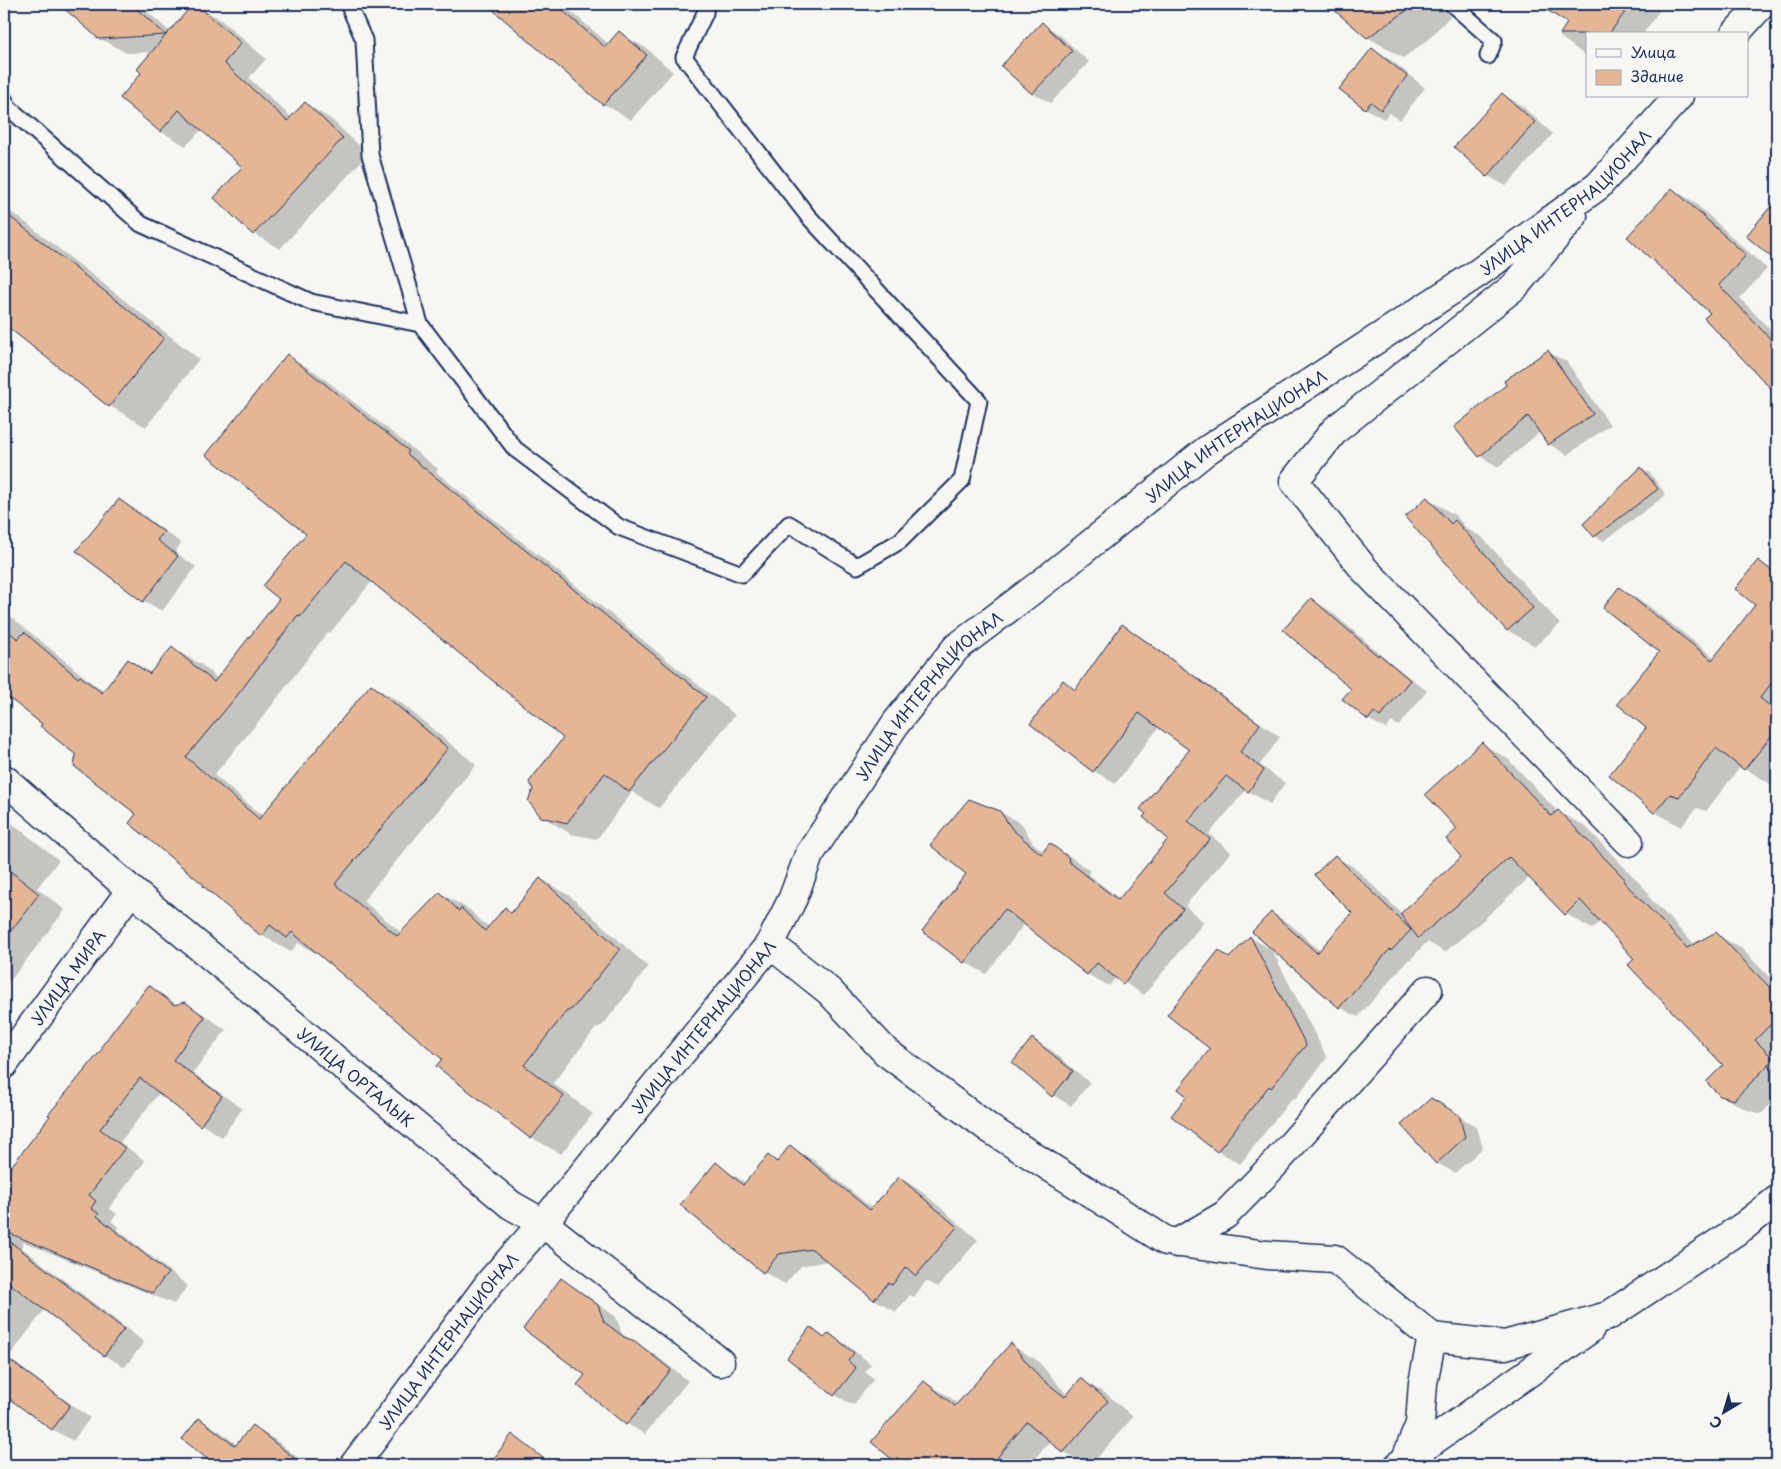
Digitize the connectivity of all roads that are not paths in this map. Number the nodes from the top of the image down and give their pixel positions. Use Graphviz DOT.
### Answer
graph roads {
  1 [pos="348,4"];
  2 [pos="706,4"];
  3 [pos="1452,4"];
  4 [pos="1762,4"];
  5 [pos="1737,32"];
  6 [pos="1488,56"];
  7 [pos="1677,98"];
  8 [pos="4,100"];
  9 [pos="1598,186"];
  10 [pos="420,324"];
  11 [pos="4,779"];
  12 [pos="1629,842"];
  13 [pos="131,890"];
  14 [pos="770,944"];
  15 [pos="1428,990"];
  16 [pos="4,1064"];
  17 [pos="1777,1200"];
  18 [pos="543,1223"];
  19 [pos="1177,1243"];
  20 [pos="1608,1316"];
  21 [pos="1432,1337"];
  22 [pos="720,1362"];
  23 [pos="1402,1463"];
  24 [pos="354,1465"];
  1 -- 10 [label="lane"];
  2 -- 10 [label="lane"];
  3 -- 6 [label="lane"];
  4 -- 5 [label="street"];
  7 -- 9 [label="street, УЛИЦА ИНТЕРНАЦИОНАЛ"];
  8 -- 10 [label="lane"];
  9 -- 12 [label="street"];
  9 -- 14 [label="street, УЛИЦА ИНТЕРНАЦИОНАЛ"];
  11 -- 13 [label="street, УЛИЦА ОРТАЛЫК"];
  13 -- 16 [label="street, УЛИЦА МИРА"];
  13 -- 18 [label="street, УЛИЦА ОРТАЛЫК"];
  14 -- 18 [label="street, УЛИЦА ИНТЕРНАЦИОНАЛ"];
  14 -- 19 [label="street"];
  15 -- 19 [label="street"];
  17 -- 20 [label="street"];
  18 -- 22 [label="street, УЛИЦА ОРТАЛЫК"];
  18 -- 24 [label="street, УЛИЦА ИНТЕРНАЦИОНАЛ"];
  19 -- 21 [label="street"];
  20 -- 21 [label="street"];
  20 -- 23 [label="street"];
  21 -- 23 [label="street"];
}
